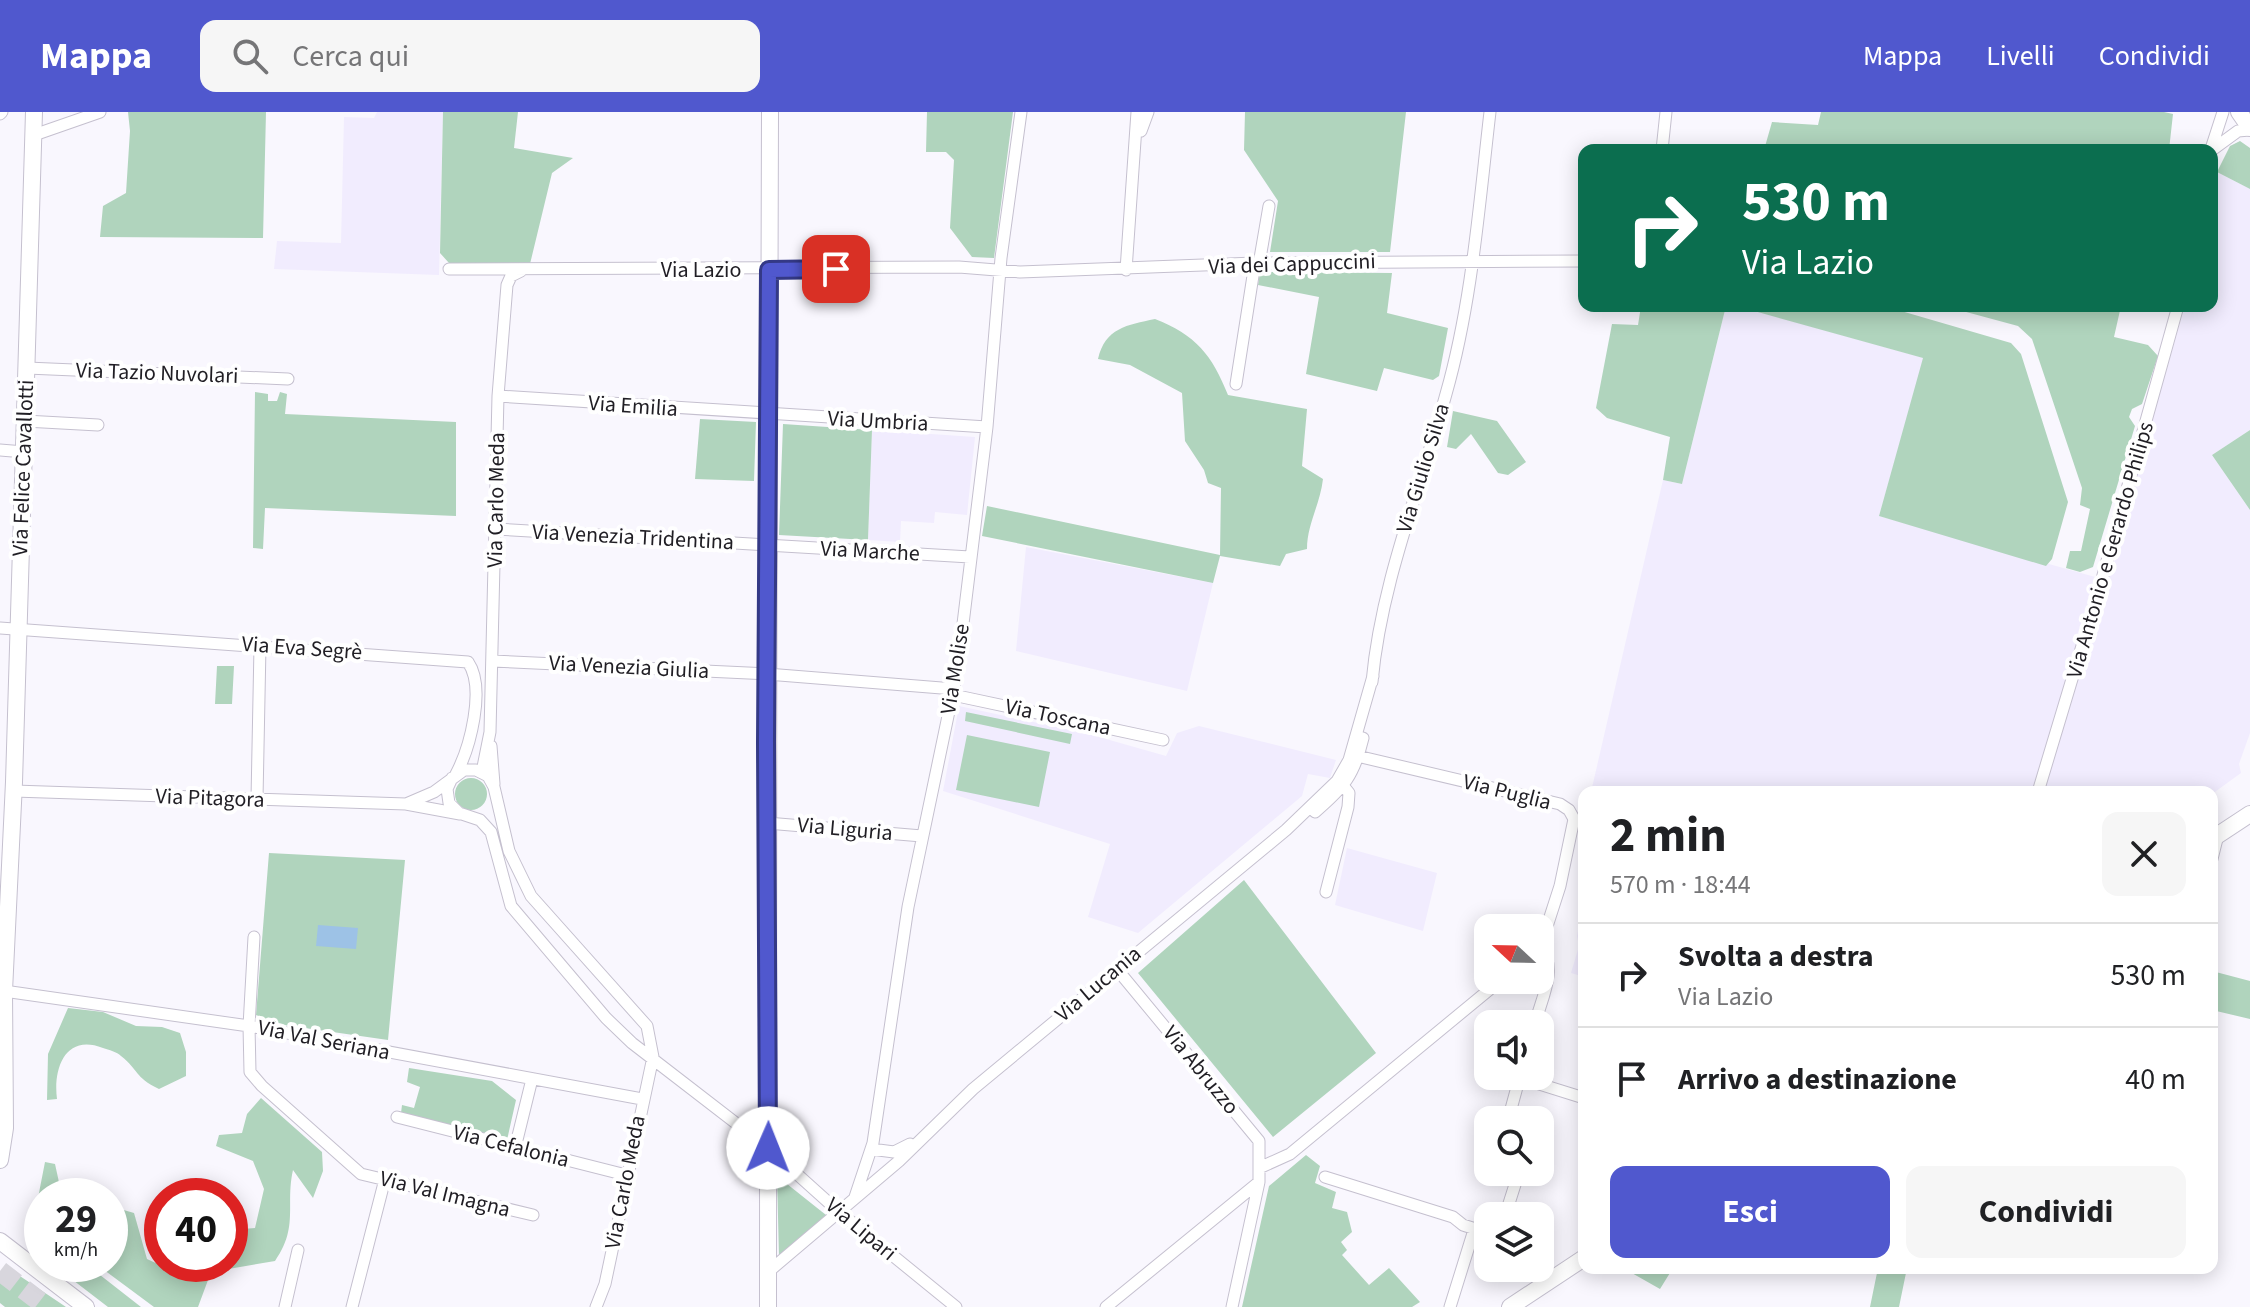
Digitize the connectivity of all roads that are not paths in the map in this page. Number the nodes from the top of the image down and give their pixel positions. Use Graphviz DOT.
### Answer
graph roads {
  1 [pos="34,112"];
  2 [pos="100,112"];
  3 [pos="770,112"];
  4 [pos="1021,112"];
  5 [pos="1137,112"];
  6 [pos="1148,112"];
  7 [pos="1490,112"];
  8 [pos="1666,112"];
  9 [pos="2223,112"];
  10 [pos="2239,112"];
  11 [pos="2250,129"];
  12 [pos="34,135"];
  13 [pos="1663,144"];
  14 [pos="2214,144"];
  15 [pos="2218,146"];
  16 [pos="1135,151"];
  17 [pos="1269,206"];
  18 [pos="1472,260"];
  19 [pos="1578,261"];
  20 [pos="1257,263"];
  21 [pos="449,269"];
  22 [pos="1001,269"];
  23 [pos="769,270"];
  24 [pos="1126,270"];
  25 [pos="522,271"];
  26 [pos="2176,312"];
  27 [pos="27,368"];
  28 [pos="288,379"];
  29 [pos="1236,384"];
  30 [pos="498,396"];
  31 [pos="769,415"];
  32 [pos="25,421"];
  33 [pos="98,425"];
  34 [pos="987,427"];
  35 [pos="0,450"];
  36 [pos="24,452"];
  37 [pos="496,529"];
  38 [pos="770,545"];
  39 [pos="970,557"];
  40 [pos="0,628"];
  41 [pos="17,629"];
  42 [pos="260,646"];
  43 [pos="492,661"];
  44 [pos="767,674"];
  45 [pos="954,692"];
  46 [pos="489,737"];
  47 [pos="1163,740"];
  48 [pos="1355,755"];
  49 [pos="482,772"];
  50 [pos="454,776"];
  51 [pos="1341,783"];
  52 [pos="2040,786"];
  53 [pos="14,791"];
  54 [pos="494,791"];
  55 [pos="257,799"];
  56 [pos="406,804"];
  57 [pos="6,808"];
  58 [pos="2250,814"];
  59 [pos="464,815"];
  60 [pos="767,823"];
  61 [pos="2218,835"];
  62 [pos="922,836"];
  63 [pos="1326,892"];
  64 [pos="1550,914"];
  65 [pos="254,937"];
  66 [pos="2,960"];
  67 [pos="1116,968"];
  68 [pos="4,991"];
  69 [pos="1484,994"];
  70 [pos="249,1026"];
  71 [pos="653,1057"];
  72 [pos="532,1079"];
  73 [pos="1554,1088"];
  74 [pos="1578,1096"];
  75 [pos="642,1099"];
  76 [pos="397,1117"];
  77 [pos="915,1143"];
  78 [pos="515,1148"];
  79 [pos="768,1148"];
  80 [pos="871,1149"];
  81 [pos="0,1160"];
  82 [pos="1259,1168"];
  83 [pos="626,1175"];
  84 [pos="1325,1177"];
  85 [pos="385,1179"];
  86 [pos="1259,1182"];
  87 [pos="855,1197"];
  88 [pos="838,1211"];
  89 [pos="533,1215"];
  90 [pos="1474,1230"];
  91 [pos="0,1241"];
  92 [pos="298,1250"];
  93 [pos="1578,1262"];
  94 [pos="768,1272"];
  95 [pos="86,1307"];
  96 [pos="285,1307"];
  97 [pos="352,1307"];
  98 [pos="596,1307"];
  99 [pos="768,1307"];
  100 [pos="956,1307"];
  101 [pos="1106,1307"];
  102 [pos="1232,1307"];
  103 [pos="1450,1307"];
  104 [pos="1510,1307"];
  1 -- 12 [label="street, Via Felice Cavallotti"];
  2 -- 12 [label="street"];
  3 -- 23 [label="street"];
  4 -- 22 [label="street, Via Molise"];
  5 -- 16 [label="street"];
  6 -- 16 [label="street"];
  7 -- 18 [label="street, Via Giulio Silva"];
  8 -- 13 [label="street"];
  9 -- 14 [label="street"];
  10 -- 11 [label="street"];
  11 -- 15 [label="street"];
  12 -- 27 [label="street, Via Felice Cavallotti"];
  16 -- 24 [label="street"];
  17 -- 20 [label="street"];
  18 -- 19 [label="street, Via dei Cappuccini"];
  18 -- 20 [label="street, Via dei Cappuccini"];
  18 -- 48 [label="street, Via Giulio Silva"];
  20 -- 24 [label="street, Via dei Cappuccini"];
  20 -- 29 [label="street"];
  21 -- 25 [label="street, Via Lazio"];
  22 -- 23 [label="street, Via Lazio"];
  22 -- 24 [label="street, Via dei Cappuccini"];
  22 -- 34 [label="street, Via Molise"];
  23 -- 25 [label="street, Via Lazio"];
  23 -- 31 [label="street"];
  25 -- 30 [label="street, Via Carlo Meda"];
  26 -- 52 [label="street, Via Antonio e Gerardo Philips"];
  27 -- 28 [label="street, Via Tazio Nuvolari"];
  27 -- 32 [label="street, Via Felice Cavallotti"];
  30 -- 31 [label="street, Via Emilia"];
  30 -- 37 [label="street, Via Carlo Meda"];
  31 -- 34 [label="street, Via Umbria"];
  31 -- 38 [label="street"];
  32 -- 33 [label="street"];
  32 -- 36 [label="street, Via Felice Cavallotti"];
  34 -- 39 [label="street, Via Molise"];
  35 -- 36 [label="street"];
  36 -- 41 [label="street, Via Felice Cavallotti"];
  37 -- 38 [label="street, Via Venezia Tridentina"];
  37 -- 43 [label="street, Via Carlo Meda"];
  38 -- 39 [label="street, Via Marche"];
  38 -- 44 [label="street"];
  39 -- 45 [label="street, Via Molise"];
  40 -- 41 [label="street, Via Eva Segrè"];
  41 -- 42 [label="street, Via Eva Segrè"];
  41 -- 53 [label="street, Via Felice Cavallotti"];
  42 -- 50 [label="street, Via Eva Segrè"];
  42 -- 55 [label="street"];
  43 -- 44 [label="street, Via Venezia Giulia"];
  43 -- 46 [label="street, Via Carlo Meda"];
  44 -- 45 [label="street, Via Toscana"];
  44 -- 60 [label="street"];
  45 -- 47 [label="street, Via Toscana"];
  45 -- 62 [label="street, Via Molise"];
  46 -- 49 [label="street, Via Carlo Meda"];
  46 -- 54 [label="street, Via Carlo Meda"];
  48 -- 51 [label="street, Via Giulio Silva"];
  48 -- 64 [label="street, Via Puglia"];
  49 -- 50 [label="street"];
  49 -- 54 [label="street, Via Carlo Meda"];
  50 -- 56 [label="street, Via Pitagora"];
  50 -- 59 [label="street"];
  51 -- 63 [label="street, Via Giulio Silva"];
  51 -- 67 [label="street, Via Lucania"];
  53 -- 55 [label="street, Via Pitagora"];
  53 -- 57 [label="street, Via Felice Cavallotti"];
  54 -- 59 [label="street"];
  54 -- 71 [label="street, Via Carlo Meda"];
  55 -- 56 [label="street, Via Pitagora"];
  56 -- 59 [label="street, Via Pitagora"];
  57 -- 66 [label="street, Via Felice Cavallotti"];
  58 -- 61 [label="street"];
  59 -- 71 [label="street"];
  60 -- 62 [label="street, Via Liguria"];
  60 -- 79 [label="street"];
  62 -- 80 [label="street, Via Molise"];
  65 -- 70 [label="street, Via Val Imagna"];
  66 -- 68 [label="street, Via Felice Cavallotti"];
  67 -- 77 [label="street, Via Lucania"];
  67 -- 82 [label="street, Via Abruzzo"];
  68 -- 70 [label="street, Via Val Seriana"];
  68 -- 81 [label="street, Via Felice Cavallotti"];
  69 -- 82 [label="street"];
  70 -- 72 [label="street, Via Val Seriana"];
  70 -- 85 [label="street, Via Val Imagna"];
  71 -- 75 [label="street, Via Carlo Meda"];
  71 -- 79 [label="street"];
  72 -- 75 [label="street, Via Val Seriana"];
  72 -- 78 [label="street"];
  73 -- 74 [label="street"];
  75 -- 83 [label="street, Via Carlo Meda"];
  76 -- 78 [label="street, Via Cefalonia"];
  77 -- 80 [label="street"];
  77 -- 87 [label="street, Via Lucania"];
  78 -- 83 [label="street, Via Cefalonia"];
  79 -- 88 [label="street, Via Lipari"];
  79 -- 94 [label="street"];
  80 -- 87 [label="street, Via Molise"];
  82 -- 86 [label="street, Via Abruzzo"];
  83 -- 98 [label="street, Via Carlo Meda"];
  84 -- 90 [label="street"];
  85 -- 89 [label="street, Via Val Imagna"];
  85 -- 97 [label="street"];
  86 -- 101 [label="street"];
  86 -- 102 [label="street, Via Abruzzo"];
  87 -- 88 [label="street"];
  88 -- 94 [label="street"];
  88 -- 100 [label="street, Via Lipari"];
  90 -- 103 [label="street"];
  91 -- 95 [label="street"];
  92 -- 96 [label="street"];
  93 -- 104 [label="street"];
  94 -- 99 [label="street"];
}
